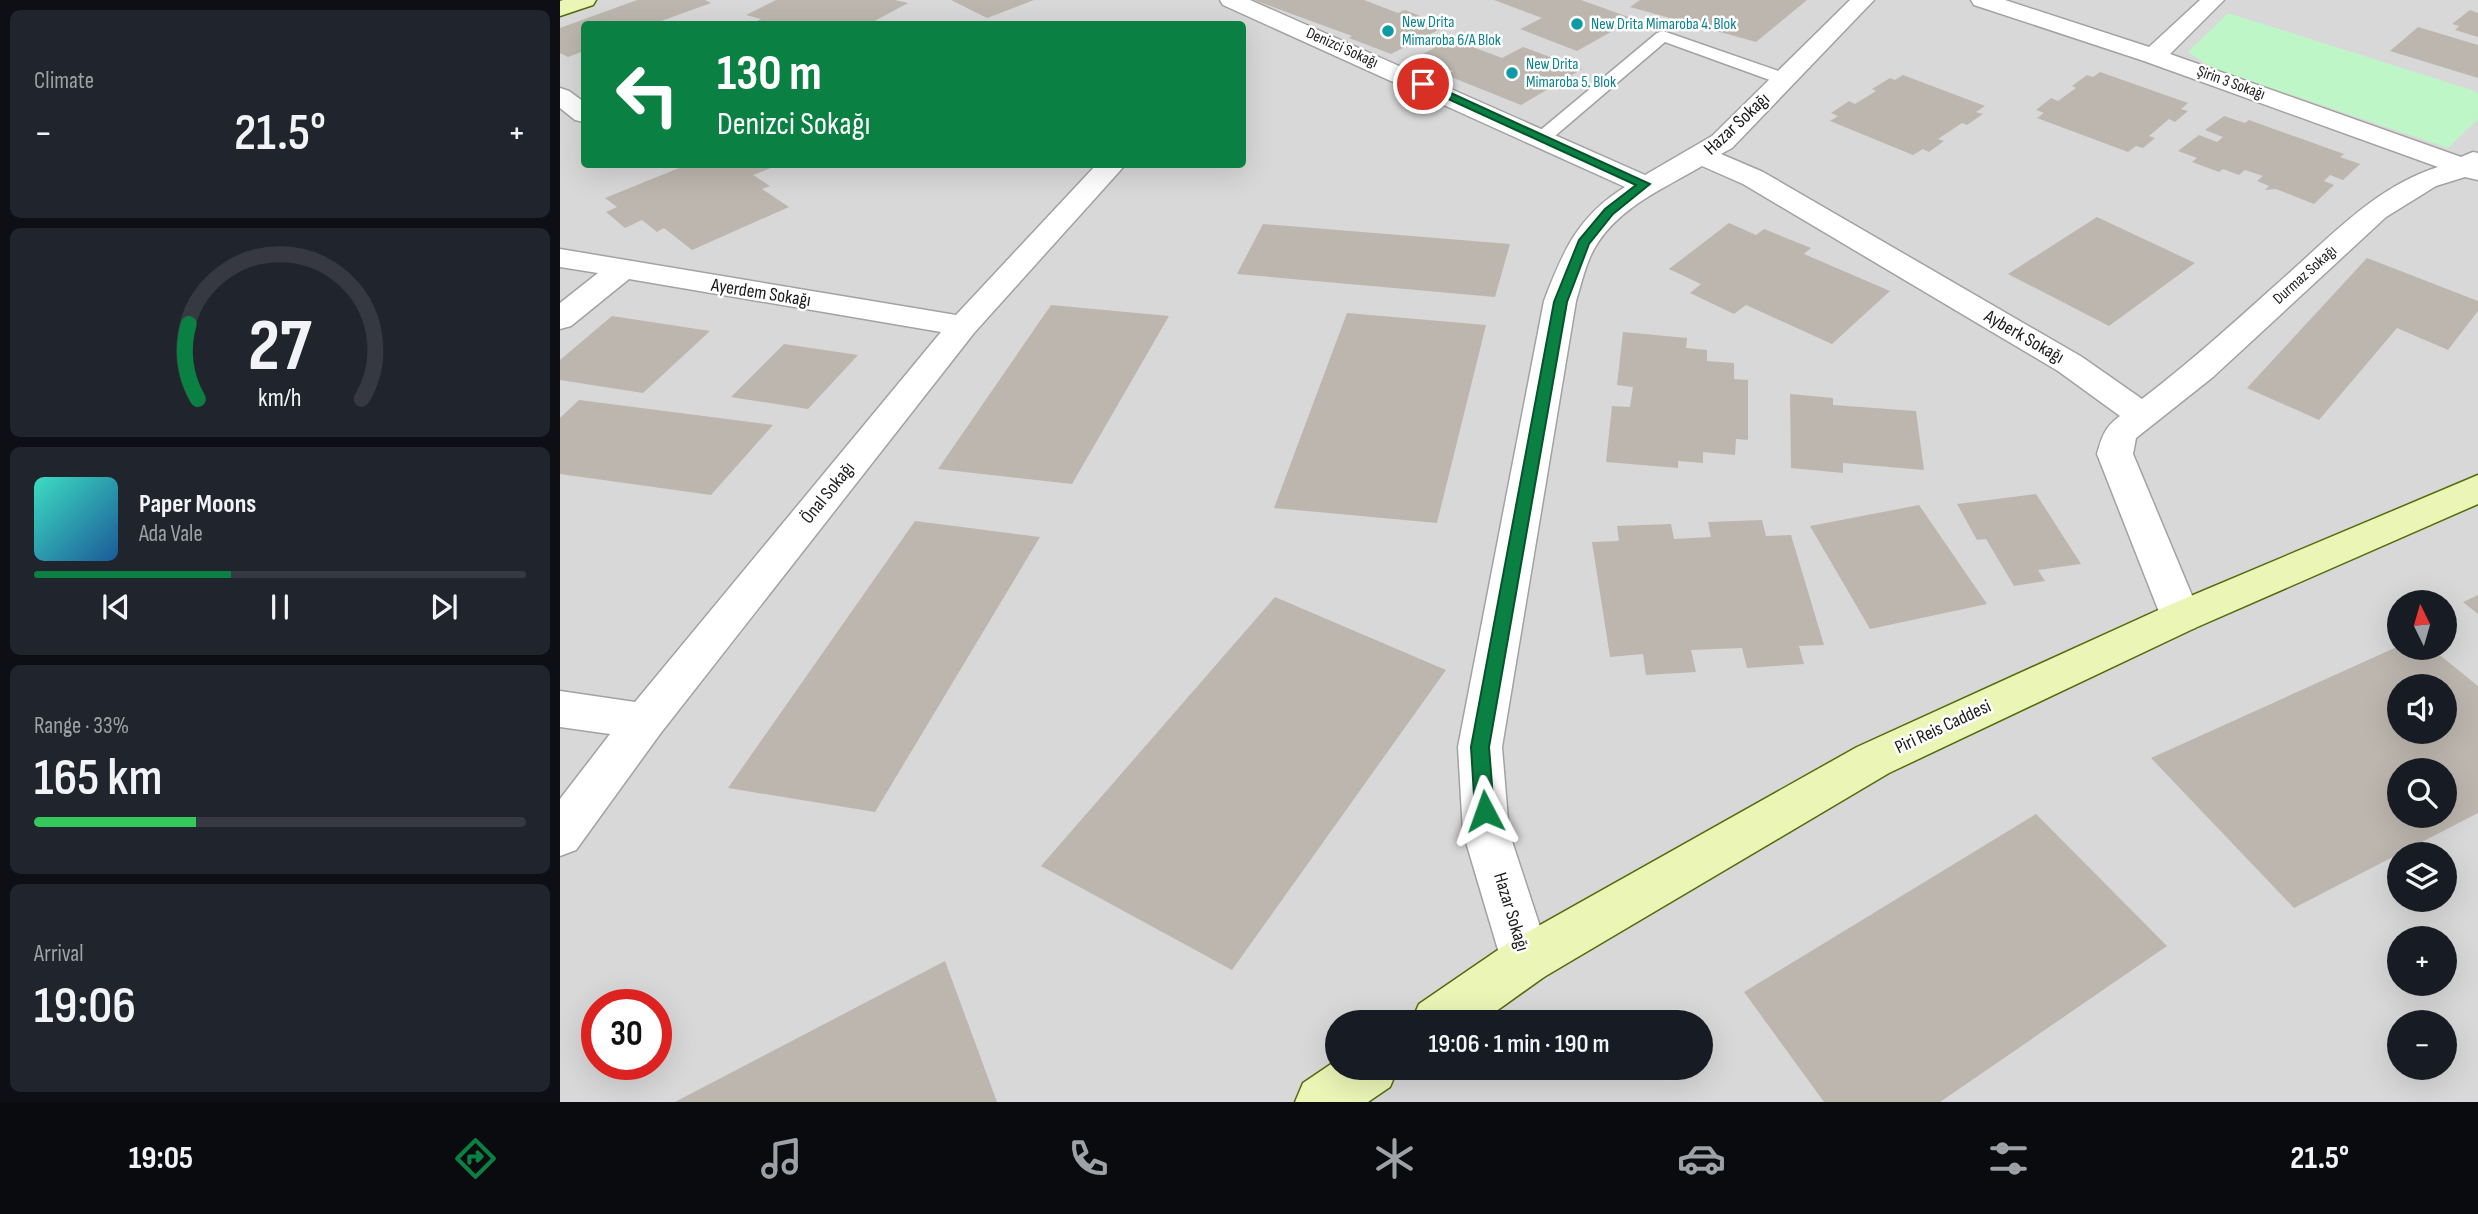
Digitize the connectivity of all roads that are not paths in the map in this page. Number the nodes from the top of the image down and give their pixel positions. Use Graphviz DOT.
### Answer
graph roads {
  1 [pos="583,0"];
  2 [pos="1231,0"];
  3 [pos="1863,0"];
  4 [pos="1982,0"];
  5 [pos="2213,0"];
  6 [pos="560,9"];
  7 [pos="1249,17"];
  8 [pos="2153,55"];
  9 [pos="581,79"];
  10 [pos="1784,79"];
  11 [pos="560,87"];
  12 [pos="560,96"];
  13 [pos="581,112"];
  14 [pos="1543,137"];
  15 [pos="1702,156"];
  16 [pos="2474,164"];
  17 [pos="1109,168"];
  18 [pos="1644,184"];
  19 [pos="560,258"];
  20 [pos="621,270"];
  21 [pos="560,319"];
  22 [pos="963,326"];
  23 [pos="2143,416"];
  24 [pos="2478,488"];
  25 [pos="2181,617"];
  26 [pos="560,709"];
  27 [pos="645,721"];
  28 [pos="560,835"];
  29 [pos="1526,960"];
  30 [pos="1454,1010"];
  31 [pos="1354,1080"];
  32 [pos="1322,1102"];
  1 -- 6 [label="main road"];
  2 -- 7 [label="street, Denizci Sokağı"];
  3 -- 10 [label="street, Hazar Sokağı"];
  4 -- 8 [label="street, Şirin 3 Sokağı"];
  5 -- 8 [label="street"];
  7 -- 14 [label="street, Denizci Sokağı"];
  8 -- 16 [label="street, Şirin 3 Sokağı"];
  9 -- 11 [label="street"];
  10 -- 14 [label="lane"];
  10 -- 15 [label="street, Hazar Sokağı"];
  12 -- 13 [label="street"];
  14 -- 18 [label="street, Denizci Sokağı"];
  15 -- 18 [label="street, Hazar Sokağı"];
  15 -- 23 [label="street, Ayberk Sokağı"];
  16 -- 23 [label="street, Durmaz Sokağı"];
  17 -- 22 [label="street, Önal Sokağı"];
  18 -- 29 [label="street, Hazar Sokağı"];
  19 -- 20 [label="street, Ayerdem Sokağı"];
  20 -- 21 [label="street"];
  20 -- 22 [label="street, Ayerdem Sokağı"];
  22 -- 27 [label="street, Önal Sokağı"];
  23 -- 25 [label="street"];
  24 -- 25 [label="main road, Piri Reis Caddesi"];
  25 -- 29 [label="main road, Piri Reis Caddesi"];
  26 -- 27 [label="street"];
  27 -- 28 [label="street, Önal Sokağı"];
  29 -- 30 [label="main road, Piri Reis Caddesi"];
  31 -- 32 [label="main road"];
}
